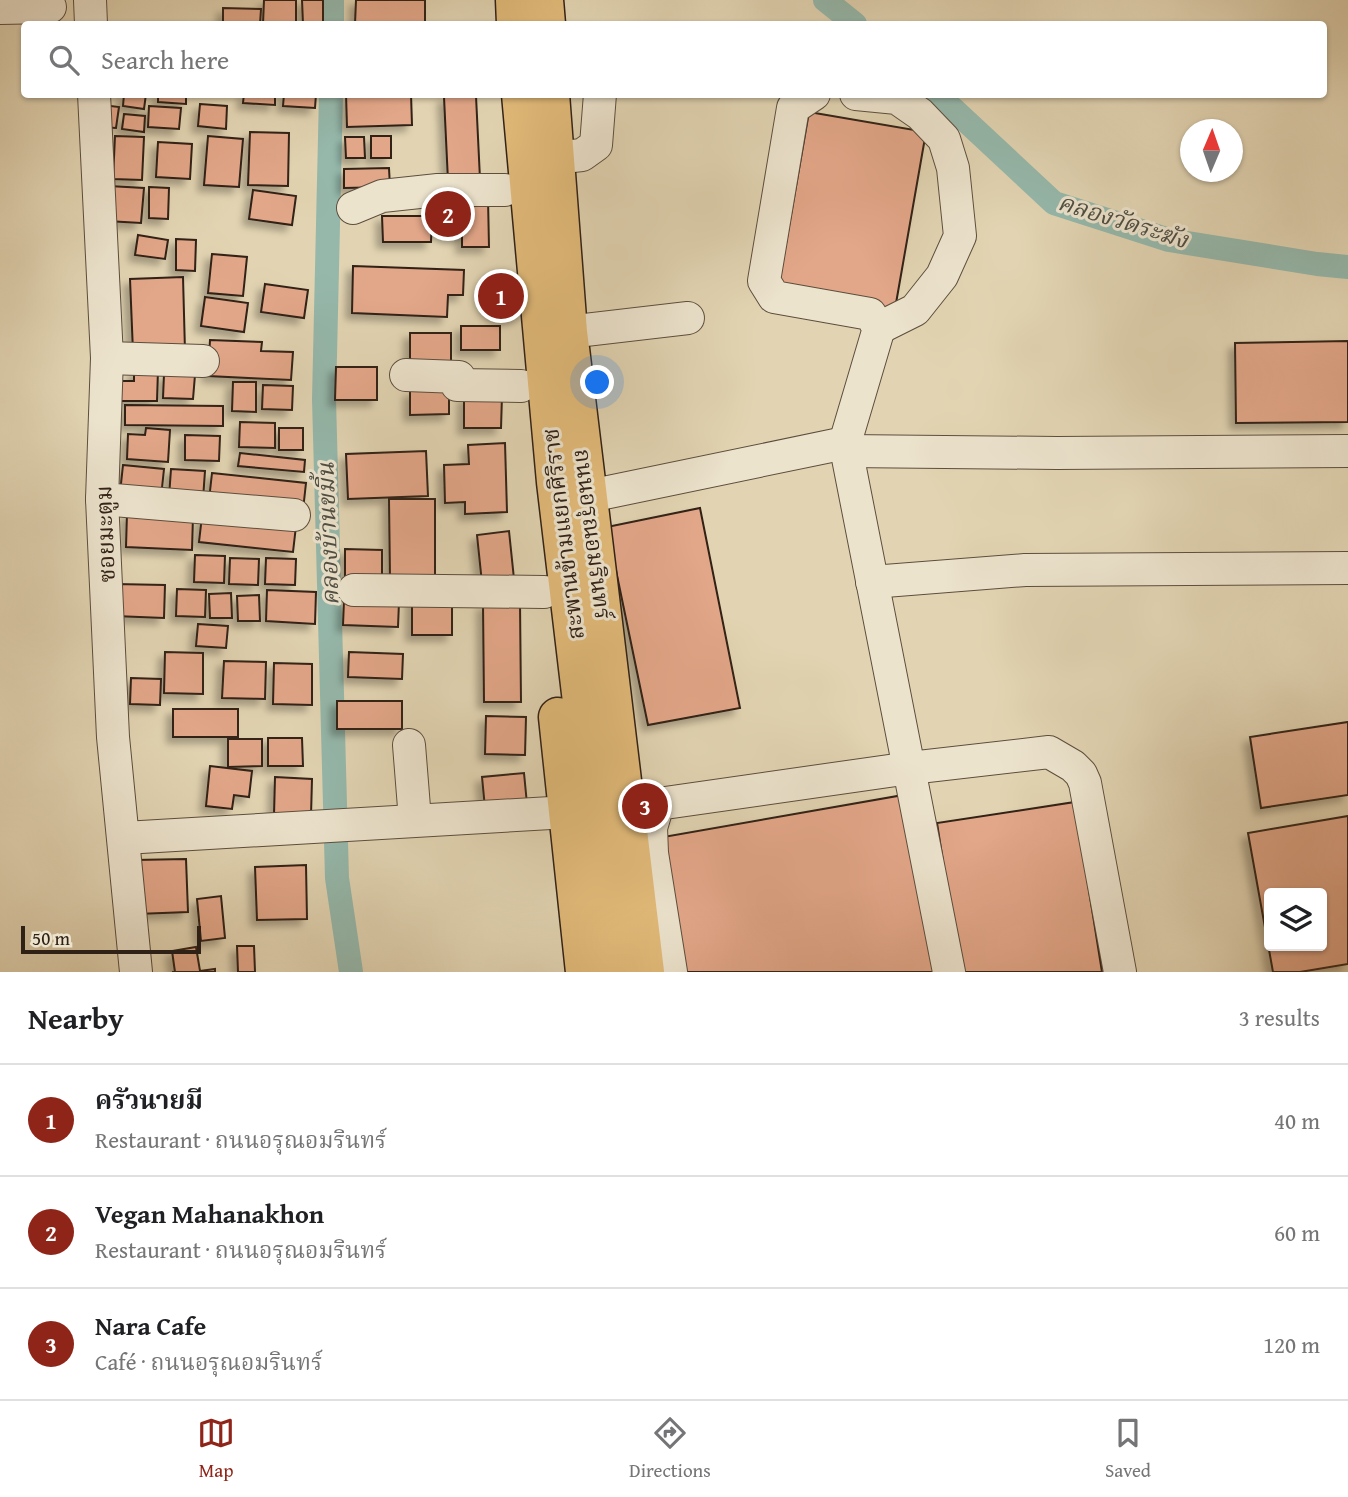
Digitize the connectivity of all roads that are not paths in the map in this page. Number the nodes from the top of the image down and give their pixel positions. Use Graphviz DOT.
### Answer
graph roads {
  1 [pos="90,0"];
  2 [pos="495,0"];
  3 [pos="50,7"];
  4 [pos="0,8"];
  5 [pos="91,21"];
  6 [pos="495,21"];
  7 [pos="93,98"];
  8 [pos="499,98"];
  9 [pos="521,98"];
  10 [pos="550,98"];
  11 [pos="600,98"];
  12 [pos="808,98"];
  13 [pos="897,98"];
  14 [pos="554,158"];
  15 [pos="505,190"];
  16 [pos="353,208"];
  17 [pos="688,318"];
  18 [pos="879,328"];
  19 [pos="568,332"];
  20 [pos="107,358"];
  21 [pos="203,361"];
  22 [pos="407,375"];
  23 [pos="521,386"];
  24 [pos="845,447"];
  25 [pos="1348,451"];
  26 [pos="589,498"];
  27 [pos="102,499"];
  28 [pos="294,515"];
  29 [pos="1348,568"];
  30 [pos="872,582"];
  31 [pos="354,590"];
  32 [pos="544,592"];
  33 [pos="409,744"];
  34 [pos="910,768"];
  35 [pos="568,812"];
  36 [pos="415,820"];
  37 [pos="124,838"];
  38 [pos="136,972"];
  39 [pos="585,972"];
  40 [pos="614,972"];
  41 [pos="645,972"];
  42 [pos="671,972"];
  43 [pos="948,972"];
  44 [pos="1120,972"];
  1 -- 5 [label="street"];
  2 -- 6 [label="main road"];
  3 -- 4 [label="street"];
  7 -- 20 [label="street, ซอยมะตูม"];
  8 -- 15 [label="main road"];
  9 -- 40 [label="main road, สะพานข้ามแยกศิริราช"];
  10 -- 14 [label="main road, ถนนอรุณอมรินทร์"];
  11 -- 14 [label="street"];
  12 -- 18 [label="street"];
  13 -- 18 [label="street"];
  14 -- 19 [label="main road, ถนนอรุณอมรินทร์"];
  15 -- 16 [label="street"];
  15 -- 23 [label="main road"];
  17 -- 19 [label="street"];
  18 -- 24 [label="street"];
  19 -- 26 [label="main road, ถนนอรุณอมรินทร์"];
  20 -- 21 [label="street"];
  20 -- 27 [label="street, ซอยมะตูม"];
  22 -- 23 [label="street"];
  23 -- 32 [label="main road"];
  24 -- 25 [label="street"];
  24 -- 26 [label="street"];
  24 -- 30 [label="street"];
  26 -- 41 [label="main road, ถนนอรุณอมรินทร์"];
  27 -- 28 [label="street"];
  27 -- 37 [label="street, ซอยมะตูม"];
  29 -- 30 [label="street"];
  30 -- 34 [label="street"];
  31 -- 32 [label="street"];
  32 -- 35 [label="main road"];
  33 -- 36 [label="street"];
  34 -- 42 [label="street"];
  34 -- 43 [label="street"];
  34 -- 44 [label="street"];
  35 -- 36 [label="street"];
  35 -- 39 [label="main road"];
  36 -- 37 [label="street"];
  37 -- 38 [label="street, ซอยมะตูม"];
}
